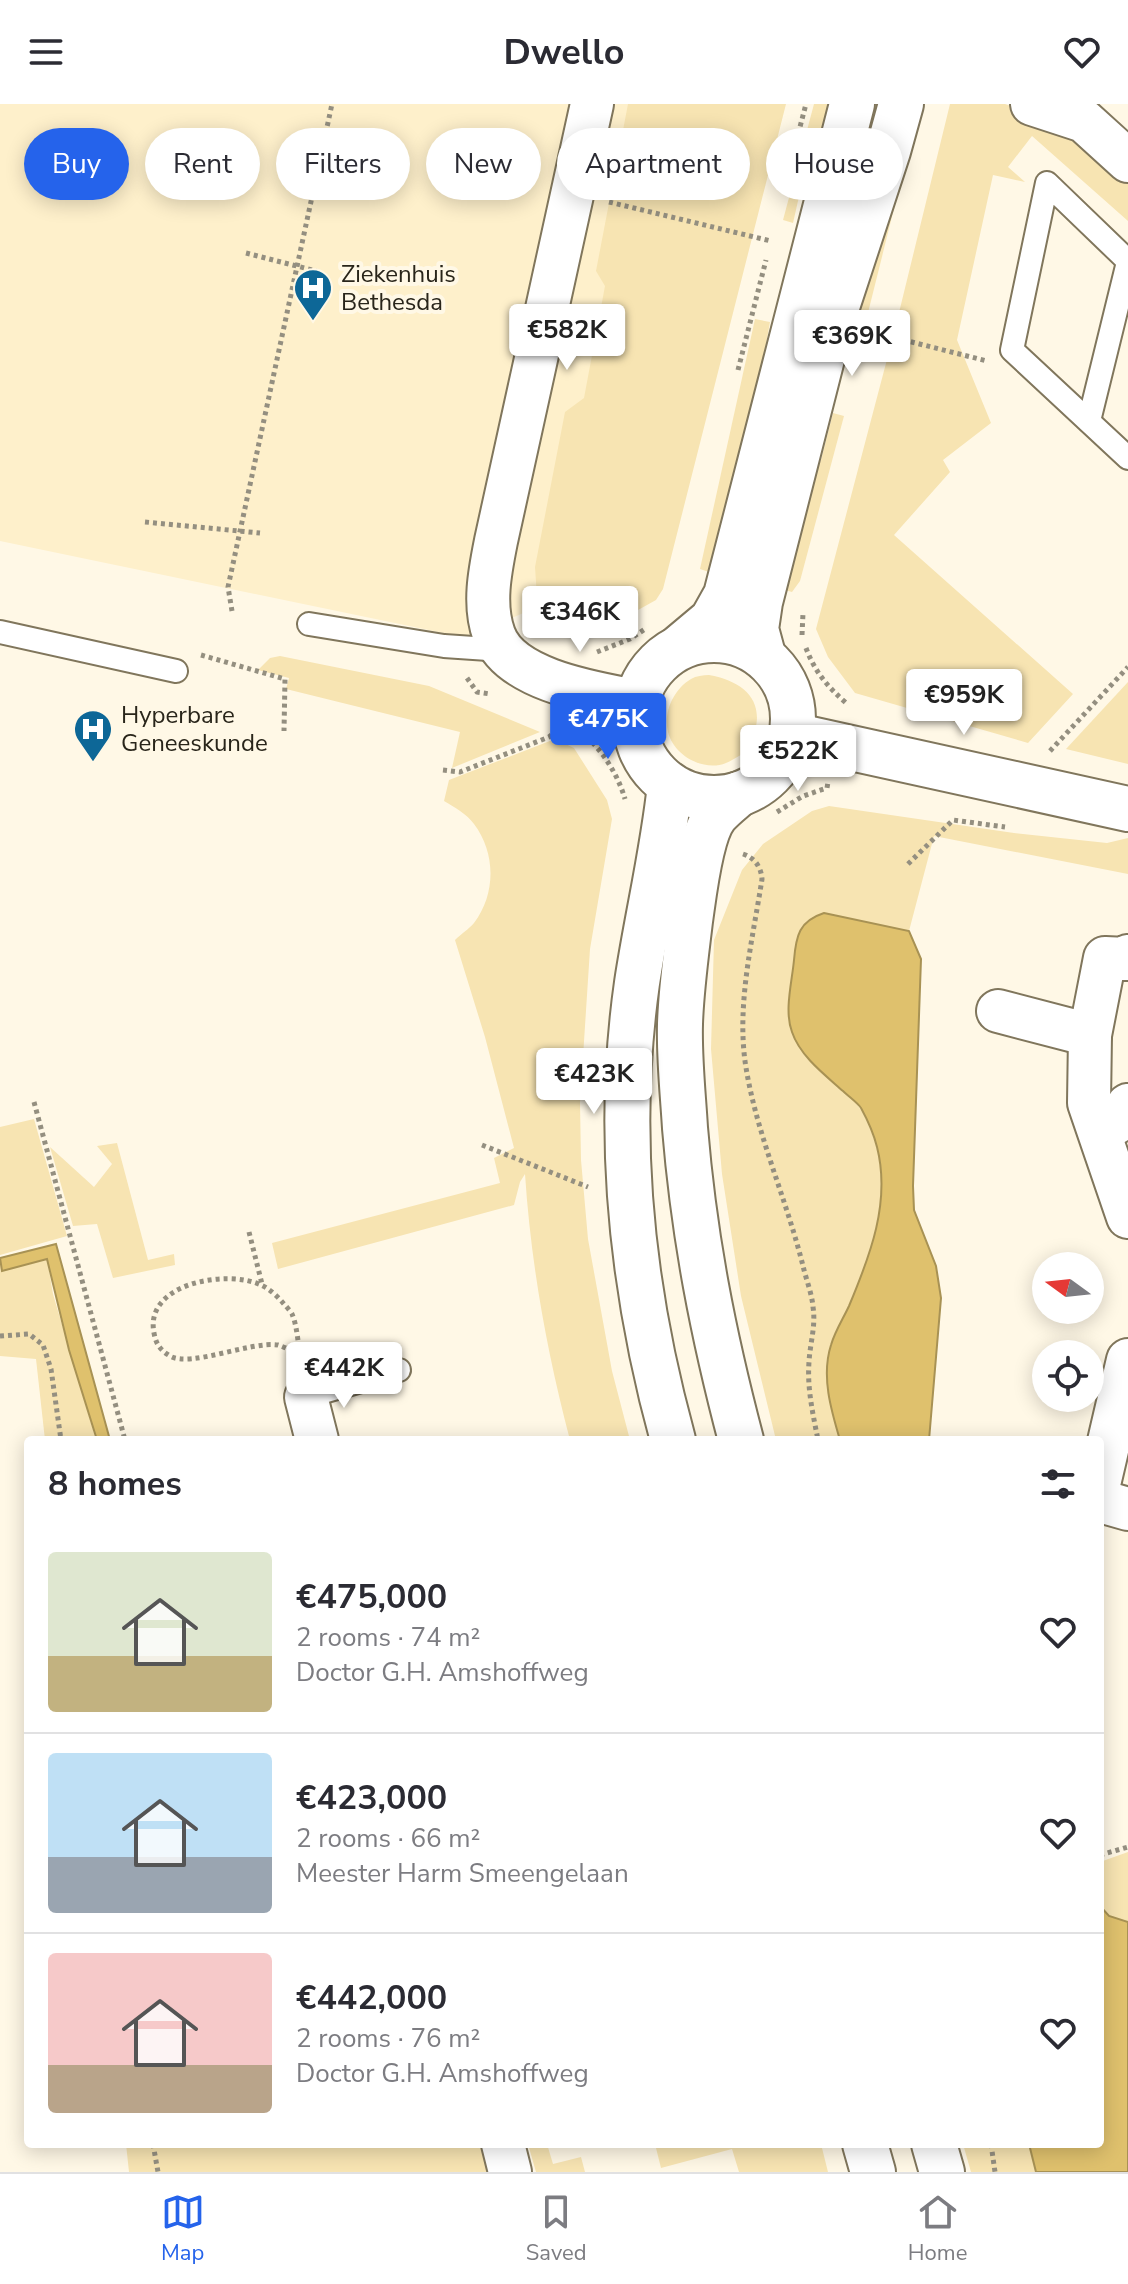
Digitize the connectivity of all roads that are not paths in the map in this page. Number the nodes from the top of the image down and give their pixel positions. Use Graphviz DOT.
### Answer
graph roads {
  1 [pos="592,104"];
  2 [pos="852,104"];
  3 [pos="901,104"];
  4 [pos="1032,104"];
  5 [pos="1128,161"];
  6 [pos="1128,261"];
  7 [pos="1089,421"];
  8 [pos="1128,458"];
  9 [pos="309,624"];
  10 [pos="0,632"];
  11 [pos="681,646"];
  12 [pos="503,650"];
  13 [pos="763,655"];
  14 [pos="176,671"];
  15 [pos="636,701"];
  16 [pos="792,735"];
  17 [pos="670,785"];
  18 [pos="739,794"];
  19 [pos="1128,809"];
  20 [pos="1128,958"];
  21 [pos="998,1011"];
  22 [pos="1090,1035"];
  23 [pos="1114,1119"];
  24 [pos="1128,1217"];
  25 [pos="1128,1360"];
  26 [pos="1128,1367"];
  27 [pos="399,1370"];
  28 [pos="307,1378"];
  29 [pos="316,1436"];
  30 [pos="672,1436"];
  31 [pos="740,1436"];
  32 [pos="1104,1464"];
  33 [pos="1104,1502"];
  34 [pos="1128,1509"];
  35 [pos="504,2148"];
  36 [pos="866,2148"];
  37 [pos="935,2148"];
  38 [pos="510,2172"];
  39 [pos="873,2172"];
  40 [pos="942,2172"];
  1 -- 12 [label="street"];
  2 -- 11 [label="street"];
  3 -- 13 [label="street"];
  4 -- 5 [label="street"];
  6 -- 7 [label="lane"];
  6 -- 7 [label="lane"];
  7 -- 8 [label="lane"];
  9 -- 12 [label="lane"];
  10 -- 14 [label="lane"];
  11 -- 13 [label="street"];
  11 -- 15 [label="street"];
  12 -- 15 [label="street"];
  13 -- 16 [label="street"];
  15 -- 17 [label="street"];
  16 -- 18 [label="street"];
  16 -- 19 [label="street"];
  17 -- 18 [label="street"];
  17 -- 30 [label="street"];
  18 -- 31 [label="street"];
  20 -- 22 [label="street"];
  21 -- 22 [label="street"];
  22 -- 23 [label="street"];
  23 -- 24 [label="street"];
  25 -- 26 [label="street"];
  26 -- 32 [label="street"];
  27 -- 28 [label="lane"];
  28 -- 29 [label="street"];
  33 -- 34 [label="street"];
  35 -- 38 [label="street"];
  36 -- 39 [label="street"];
  37 -- 40 [label="street"];
}
